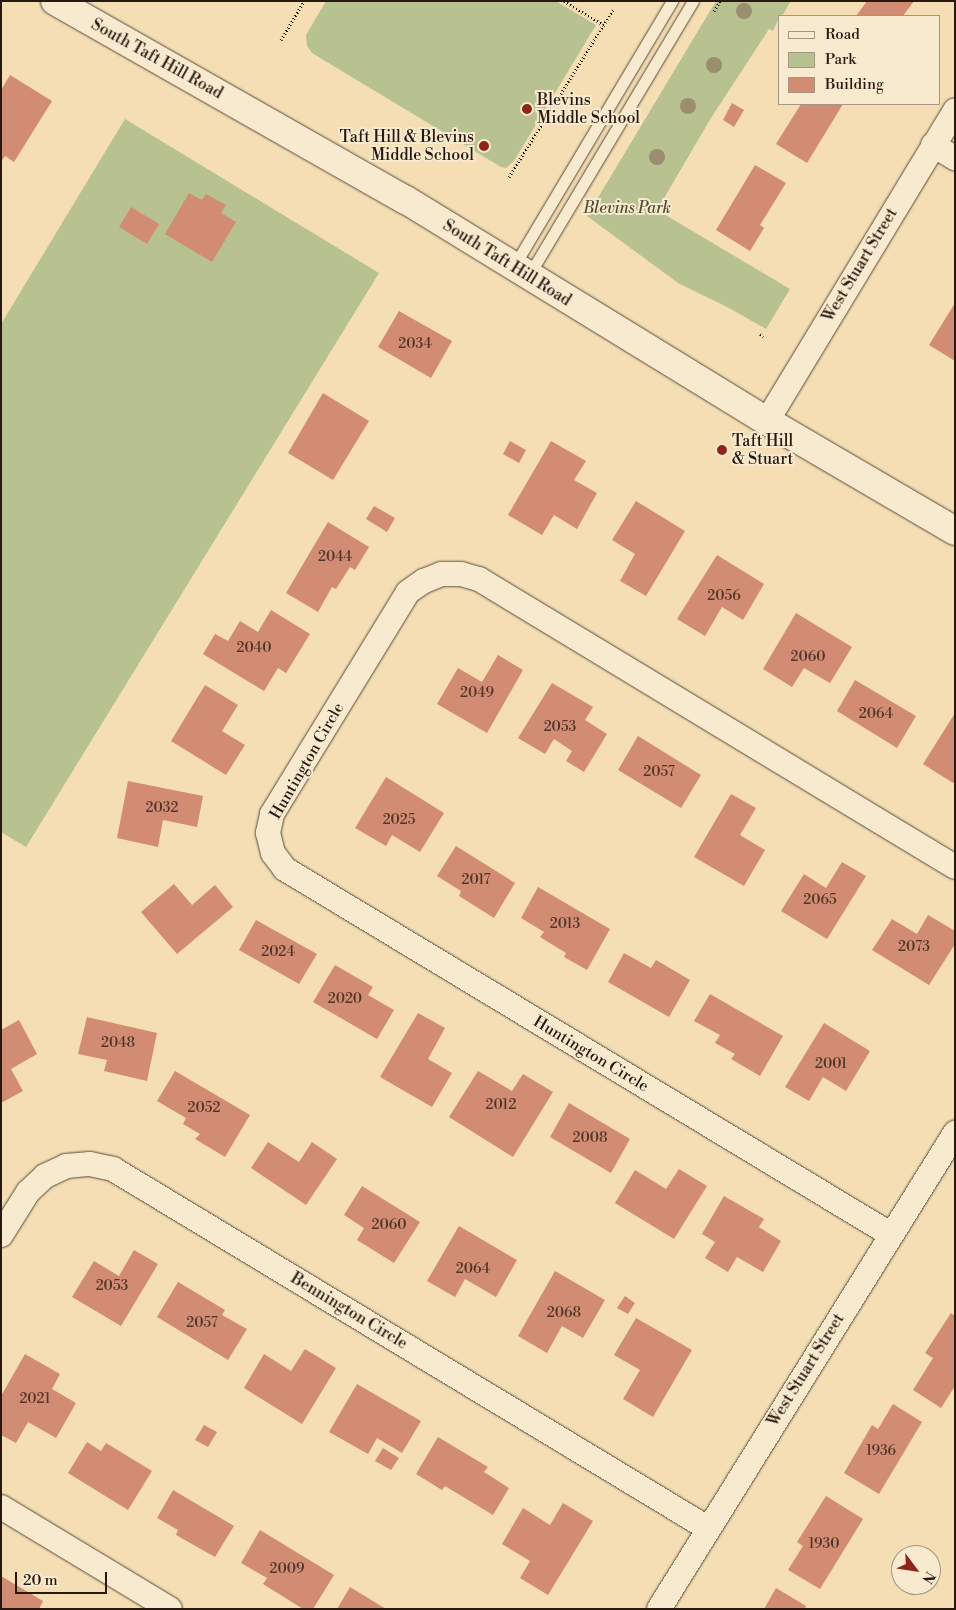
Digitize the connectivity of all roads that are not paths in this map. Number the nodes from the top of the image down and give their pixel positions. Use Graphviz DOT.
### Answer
graph roads {
  1 [pos="55,1"];
  2 [pos="672,1"];
  3 [pos="693,1"];
  4 [pos="955,110"];
  5 [pos="933,145"];
  6 [pos="955,158"];
  7 [pos="521,272"];
  8 [pos="767,421"];
  9 [pos="955,531"];
  10 [pos="955,867"];
  11 [pos="955,1133"];
  12 [pos="890,1234"];
  13 [pos="1,1235"];
  14 [pos="1,1507"];
  15 [pos="709,1529"];
  16 [pos="170,1609"];
  17 [pos="659,1609"];
  1 -- 7 [label="main road, South Taft Hill Road"];
  2 -- 7 [label="lane"];
  3 -- 7 [label="lane"];
  4 -- 5 [label="street, West Stuart Street"];
  5 -- 6 [label="street"];
  5 -- 8 [label="street, West Stuart Street"];
  7 -- 8 [label="main road, South Taft Hill Road"];
  8 -- 9 [label="main road, South Taft Hill Road"];
  10 -- 12 [label="street, Huntington Circle"];
  11 -- 12 [label="street, West Stuart Street"];
  12 -- 15 [label="street, West Stuart Street"];
  13 -- 15 [label="street, Bennington Circle"];
  14 -- 16 [label="street"];
  15 -- 17 [label="street, West Stuart Street"];
}
